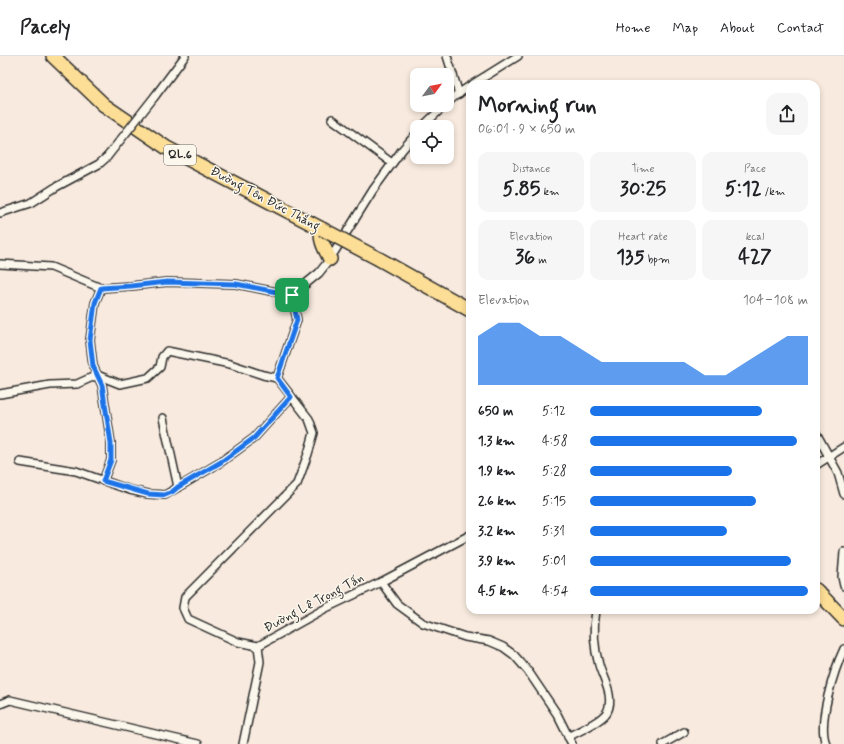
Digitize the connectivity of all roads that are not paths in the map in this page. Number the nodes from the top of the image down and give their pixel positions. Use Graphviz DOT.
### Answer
graph roads {
  1 [pos="54,56"];
  2 [pos="185,56"];
  3 [pos="447,56"];
  4 [pos="518,56"];
  5 [pos="479,80"];
  6 [pos="466,89"];
  7 [pos="459,94"];
  8 [pos="454,98"];
  9 [pos="438,112"];
  10 [pos="332,119"];
  11 [pos="429,120"];
  12 [pos="410,141"];
  13 [pos="392,163"];
  14 [pos="0,213"];
  15 [pos="322,229"];
  16 [pos="330,259"];
  17 [pos="0,264"];
  18 [pos="101,288"];
  19 [pos="292,295"];
  20 [pos="466,308"];
  21 [pos="97,375"];
  22 [pos="277,378"];
  23 [pos="0,394"];
  24 [pos="291,397"];
  25 [pos="163,418"];
  26 [pos="820,440"];
  27 [pos="844,447"];
  28 [pos="830,457"];
  29 [pos="20,462"];
  30 [pos="820,463"];
  31 [pos="103,481"];
  32 [pos="178,487"];
  33 [pos="844,494"];
  34 [pos="466,537"];
  35 [pos="844,552"];
  36 [pos="381,582"];
  37 [pos="844,586"];
  38 [pos="820,594"];
  39 [pos="596,614"];
  40 [pos="844,620"];
  41 [pos="258,646"];
  42 [pos="844,649"];
  43 [pos="0,704"];
  44 [pos="684,732"];
  45 [pos="568,737"];
  46 [pos="198,744"];
  47 [pos="243,744"];
  48 [pos="572,744"];
  49 [pos="663,744"];
  50 [pos="826,744"];
  1 -- 15 [label="highway, Đường Tôn Đức Thắng / QL.6"];
  2 -- 14 [label="street, bridge"];
  3 -- 7 [label="street"];
  4 -- 5 [label="street"];
  6 -- 7 [label="street"];
  7 -- 8 [label="street"];
  9 -- 11 [label="street"];
  10 -- 13 [label="street"];
  12 -- 13 [label="street"];
  13 -- 16 [label="street"];
  15 -- 16 [label="highway"];
  15 -- 20 [label="highway, Đường Tôn Đức Thắng / QL.6, bridge"];
  16 -- 19 [label="street"];
  17 -- 18 [label="street"];
  18 -- 19 [label="street"];
  18 -- 21 [label="street"];
  19 -- 22 [label="street"];
  21 -- 22 [label="street"];
  21 -- 23 [label="street"];
  21 -- 31 [label="street"];
  22 -- 24 [label="street"];
  24 -- 32 [label="street"];
  24 -- 41 [label="street"];
  25 -- 32 [label="street"];
  26 -- 28 [label="street"];
  27 -- 28 [label="street"];
  28 -- 30 [label="street"];
  28 -- 33 [label="street"];
  29 -- 31 [label="street"];
  31 -- 32 [label="street"];
  34 -- 36 [label="street, Đường Lê Trọng Tấn"];
  35 -- 37 [label="street"];
  36 -- 41 [label="street, Đường Lê Trọng Tấn"];
  36 -- 45 [label="street"];
  38 -- 40 [label="highway"];
  39 -- 45 [label="street"];
  41 -- 47 [label="street, Đường Lê Trọng Tấn"];
  42 -- 50 [label="street"];
  43 -- 46 [label="street"];
  44 -- 49 [label="street"];
  45 -- 48 [label="street"];
}
